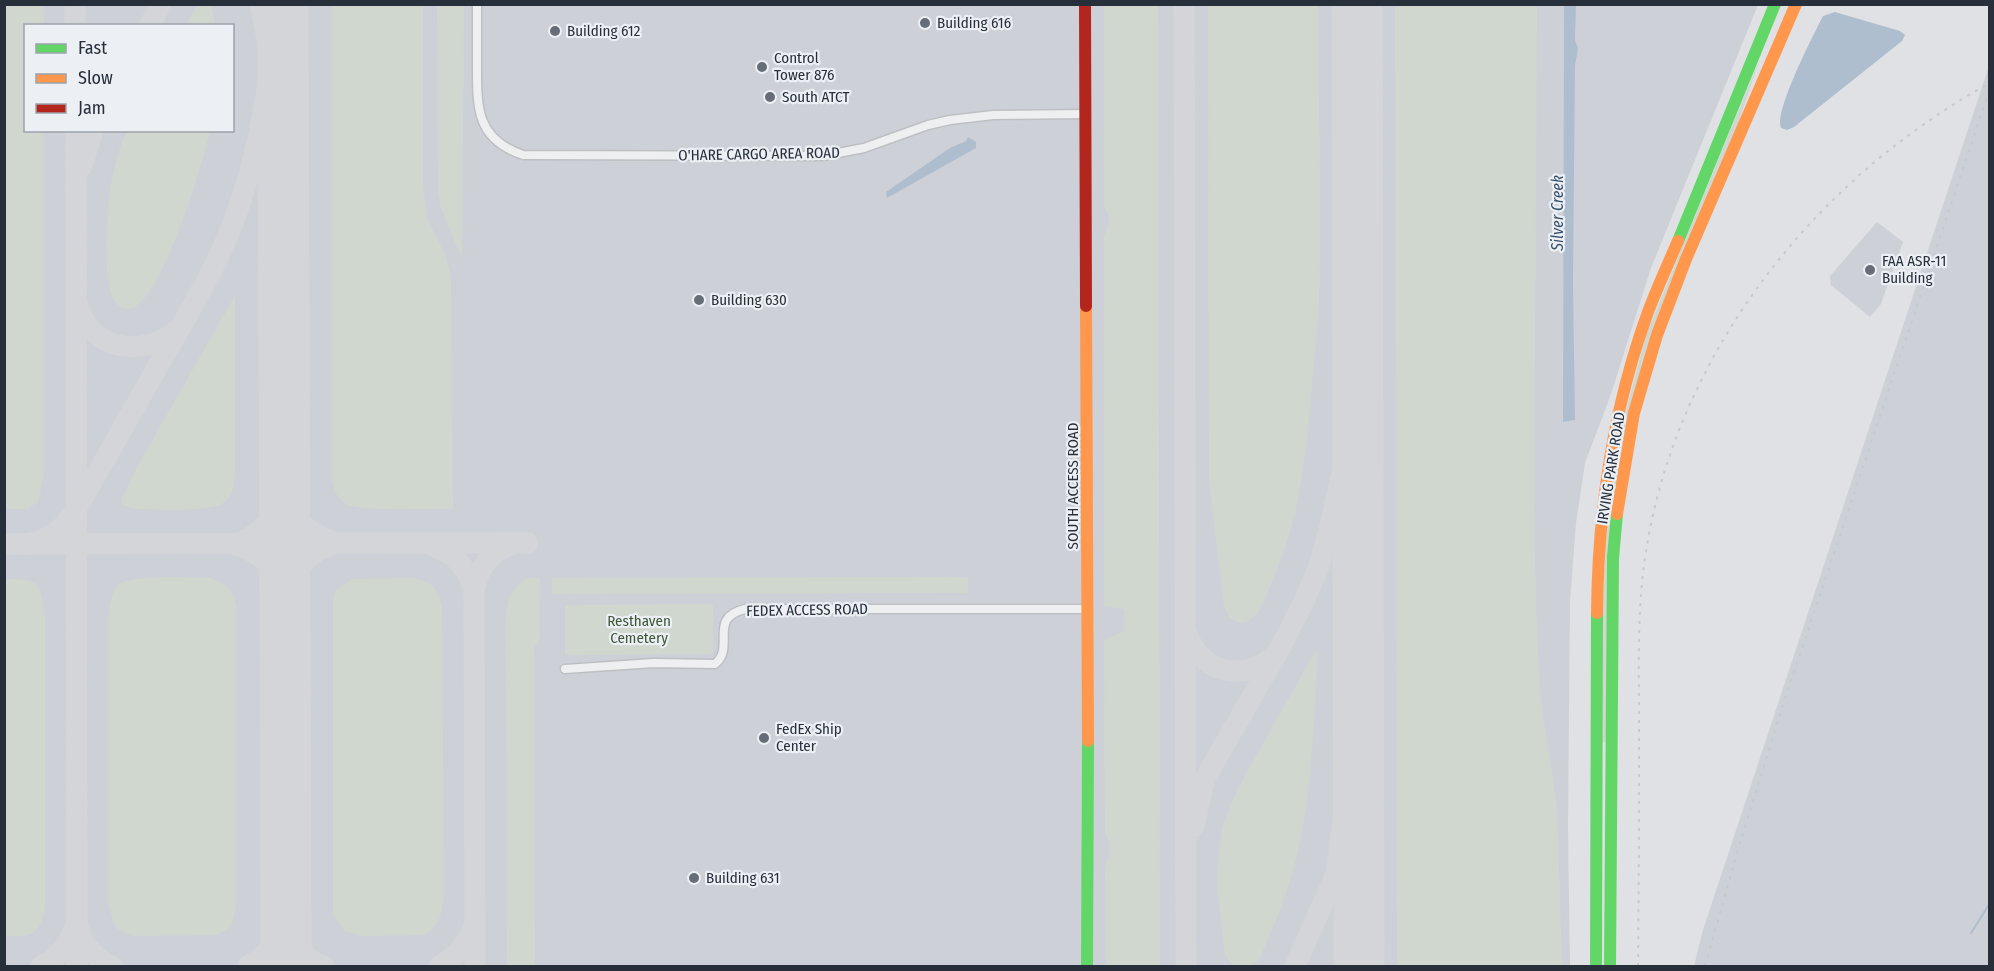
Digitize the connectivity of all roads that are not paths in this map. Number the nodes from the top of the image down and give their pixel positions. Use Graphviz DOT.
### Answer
graph roads {
  1 [pos="477,4"];
  2 [pos="1085,4"];
  3 [pos="1775,4"];
  4 [pos="1796,4"];
  5 [pos="1086,114"];
  6 [pos="1088,609"];
  7 [pos="565,669"];
  8 [pos="1087,966"];
  9 [pos="1596,966"];
  10 [pos="1610,966"];
  1 -- 5 [label="street, O'HARE CARGO AREA ROAD"];
  2 -- 5 [label="main road, SOUTH ACCESS ROAD"];
  3 -- 9 [label="main road, IRVING PARK ROAD"];
  4 -- 10 [label="main road, IRVING PARK ROAD"];
  5 -- 6 [label="main road, SOUTH ACCESS ROAD"];
  6 -- 7 [label="street, FEDEX ACCESS ROAD"];
  6 -- 8 [label="main road, SOUTH ACCESS ROAD"];
}
